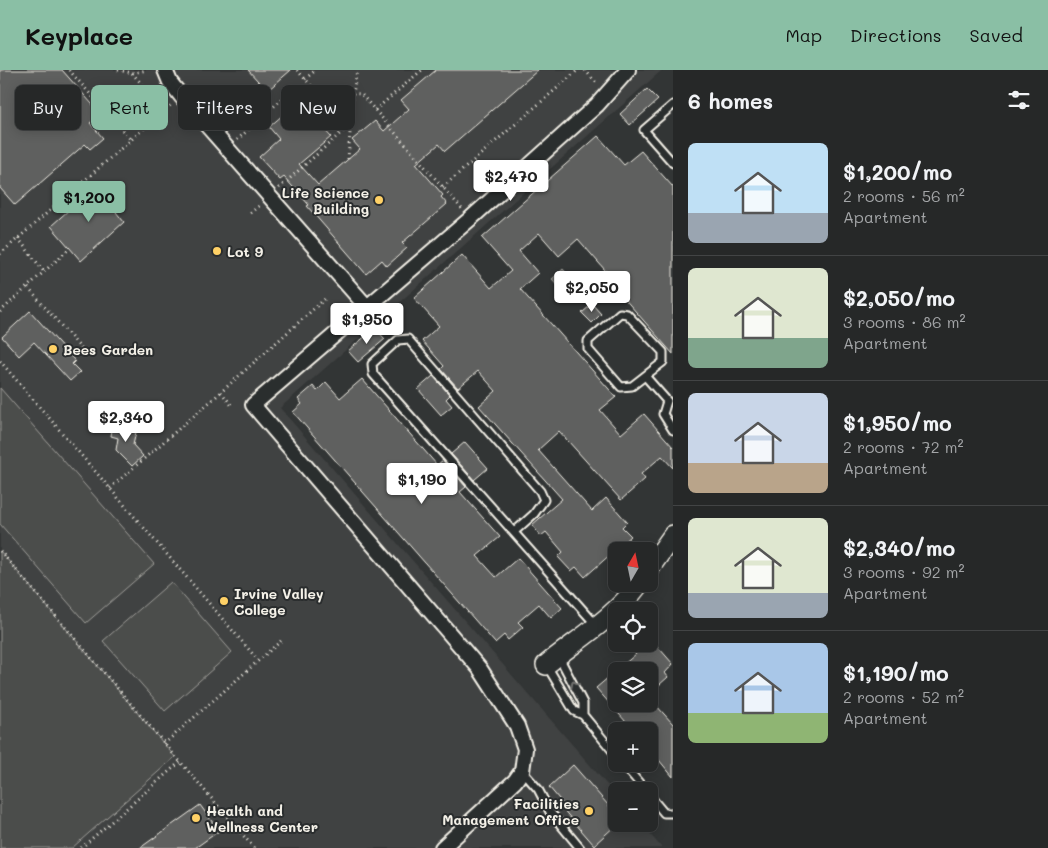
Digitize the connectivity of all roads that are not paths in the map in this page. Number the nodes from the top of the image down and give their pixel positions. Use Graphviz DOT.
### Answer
graph roads {
  1 [pos="165,70"];
  2 [pos="628,70"];
  3 [pos="673,105"];
  4 [pos="673,163"];
  5 [pos="367,307"];
  6 [pos="645,376"];
  7 [pos="670,400"];
  8 [pos="673,430"];
  9 [pos="514,532"];
  10 [pos="673,535"];
  11 [pos="658,557"];
  12 [pos="633,592"];
  13 [pos="597,626"];
  14 [pos="552,660"];
  15 [pos="583,716"];
  16 [pos="608,746"];
  17 [pos="522,771"];
  18 [pos="630,772"];
  19 [pos="638,782"];
  20 [pos="658,805"];
  21 [pos="673,812"];
  22 [pos="448,846"];
  23 [pos="580,848"];
  1 -- 5 [label="street"];
  2 -- 5 [label="street"];
  3 -- 4 [label="lane"];
  5 -- 17 [label="street"];
  6 -- 6 [label="lane"];
  6 -- 7 [label="lane"];
  7 -- 8 [label="lane"];
  9 -- 9 [label="lane"];
  9 -- 13 [label="lane"];
  10 -- 11 [label="street"];
  12 -- 13 [label="street"];
  13 -- 14 [label="street"];
  14 -- 15 [label="lane"];
  15 -- 14 [label="lane, one-way"];
  15 -- 16 [label="lane"];
  17 -- 22 [label="street"];
  17 -- 23 [label="lane"];
  18 -- 19 [label="lane"];
  20 -- 21 [label="lane"];
}
